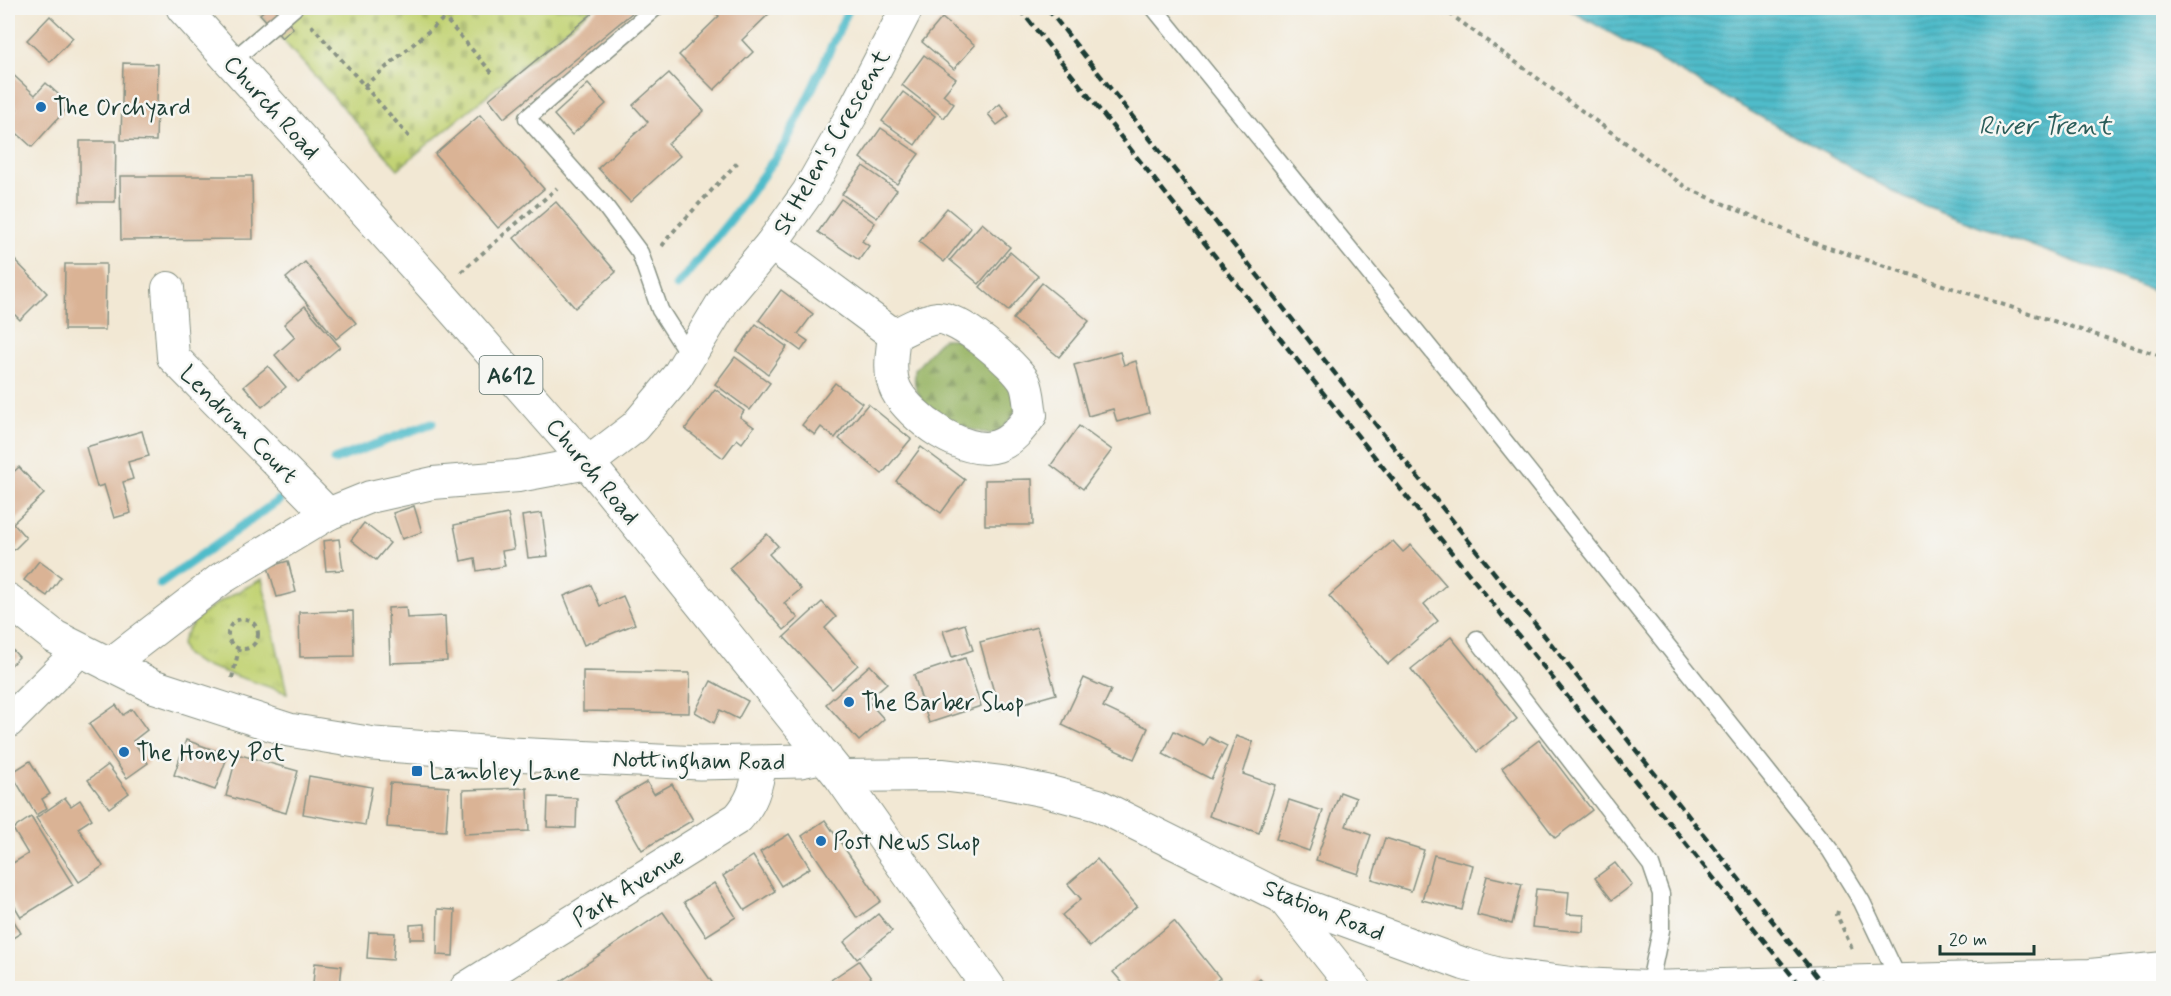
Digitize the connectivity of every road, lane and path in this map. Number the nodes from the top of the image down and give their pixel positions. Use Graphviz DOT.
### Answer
graph roads {
  1 [pos="183,8"];
  2 [pos="436,8"];
  3 [pos="456,8"];
  4 [pos="655,8"];
  5 [pos="907,8"];
  6 [pos="1154,8"];
  7 [pos="1442,8"];
  8 [pos="299,12"];
  9 [pos="445,17"];
  10 [pos="231,62"];
  11 [pos="493,74"];
  12 [pos="364,86"];
  13 [pos="412,140"];
  14 [pos="738,162"];
  15 [pos="575,171"];
  16 [pos="771,244"];
  17 [pos="645,269"];
  18 [pos="168,288"];
  19 [pos="438,292"];
  20 [pos="894,335"];
  21 [pos="690,357"];
  22 [pos="2163,357"];
  23 [pos="588,463"];
  24 [pos="328,514"];
  25 [pos="8,600"];
  26 [pos="1477,639"];
  27 [pos="68,643"];
  28 [pos="239,649"];
  29 [pos="109,664"];
  30 [pos="8,722"];
  31 [pos="761,763"];
  32 [pos="832,766"];
  33 [pos="1282,897"];
  34 [pos="2163,968"];
  35 [pos="1899,980"];
  36 [pos="1648,987"];
  37 [pos="466,988"];
  38 [pos="989,988"];
  39 [pos="1354,988"];
  1 -- 10 [label="main road, Church Road / A612"];
  2 -- 9 [label="path"];
  3 -- 9 [label="path"];
  4 -- 15 [label="lane"];
  5 -- 16 [label="street, St Helen's Crescent"];
  6 -- 35 [label="lane"];
  7 -- 22 [label="path"];
  8 -- 10 [label="lane"];
  8 -- 12 [label="path"];
  9 -- 11 [label="path"];
  9 -- 12 [label="path"];
  10 -- 19 [label="main road, Church Road / A612"];
  12 -- 13 [label="path"];
  14 -- 17 [label="path"];
  15 -- 17 [label="lane"];
  15 -- 19 [label="path"];
  16 -- 20 [label="street, St Helen's Crescent"];
  16 -- 21 [label="street, St Helen's Crescent"];
  17 -- 21 [label="lane"];
  18 -- 24 [label="street, Lendrum Court"];
  19 -- 23 [label="main road, Church Road / A612"];
  20 -- 20 [label="street"];
  21 -- 23 [label="street, St Helen's Crescent"];
  23 -- 24 [label="street"];
  23 -- 32 [label="main road, Church Road / A612"];
  24 -- 29 [label="street"];
  25 -- 27 [label="main road, Nottingham Road"];
  26 -- 36 [label="lane"];
  27 -- 29 [label="main road, Nottingham Road"];
  27 -- 30 [label="street"];
  28 -- 28 [label="path"];
  29 -- 31 [label="main road, Nottingham Road"];
  31 -- 32 [label="main road, Nottingham Road"];
  31 -- 37 [label="street, Park Avenue"];
  32 -- 33 [label="street, Station Road"];
  32 -- 38 [label="main road, A612"];
  33 -- 36 [label="street, Station Road"];
  33 -- 39 [label="street"];
  34 -- 35 [label="street, Station Road"];
  35 -- 36 [label="street, Station Road"];
}
